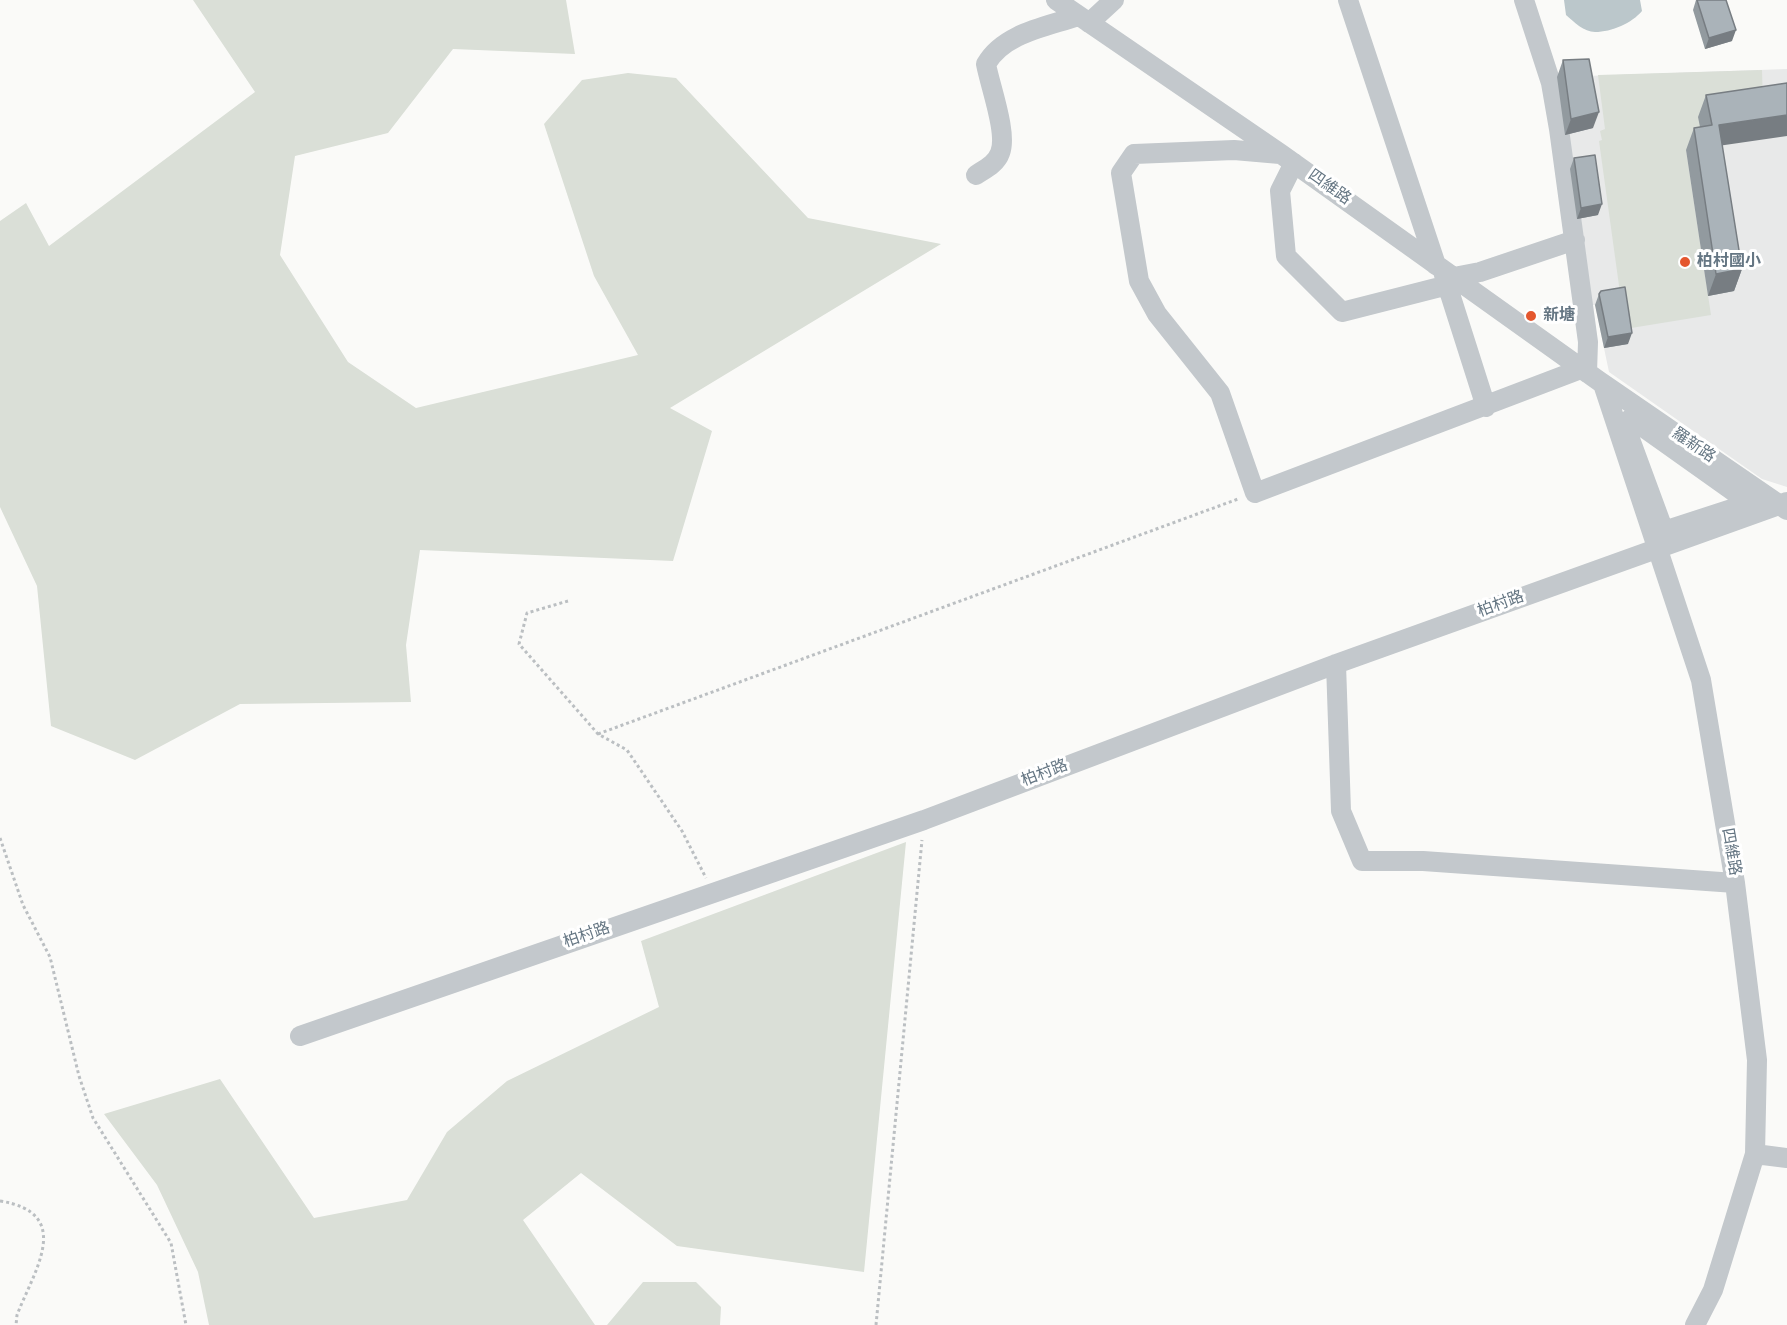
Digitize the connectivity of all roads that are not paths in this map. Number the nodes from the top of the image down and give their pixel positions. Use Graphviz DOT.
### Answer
graph roads {
  1 [pos="1056,0"];
  2 [pos="1114,0"];
  3 [pos="1348,0"];
  4 [pos="1524,0"];
  5 [pos="1084,20"];
  6 [pos="1288,159"];
  7 [pos="976,175"];
  8 [pos="1575,240"];
  9 [pos="1445,274"];
  10 [pos="1593,377"];
  11 [pos="1486,406"];
  12 [pos="1747,504"];
  13 [pos="1784,505"];
  14 [pos="1656,550"];
  15 [pos="1336,664"];
  16 [pos="1735,883"];
  17 [pos="300,1036"];
  18 [pos="1755,1154"];
  19 [pos="1787,1158"];
  20 [pos="1695,1325"];
  1 -- 5 [label="street, 四維路"];
  2 -- 5 [label="street"];
  3 -- 9 [label="street"];
  4 -- 8 [label="street"];
  5 -- 6 [label="street, 四維路"];
  5 -- 7 [label="street"];
  6 -- 9 [label="street, 四維路"];
  6 -- 9 [label="street"];
  6 -- 11 [label="street"];
  8 -- 9 [label="street"];
  8 -- 10 [label="street"];
  9 -- 10 [label="street, 四維路"];
  9 -- 11 [label="street"];
  10 -- 11 [label="street"];
  10 -- 13 [label="street, 羅新路"];
  10 -- 14 [label="street, 四維路"];
  12 -- 12 [label="street"];
  13 -- 14 [label="street, 柏村路"];
  14 -- 15 [label="street, 柏村路"];
  14 -- 16 [label="street, 四維路"];
  15 -- 16 [label="street"];
  15 -- 17 [label="street, 柏村路"];
  16 -- 18 [label="street, 四維路"];
  18 -- 19 [label="street"];
  18 -- 20 [label="street, 四維路"];
}
